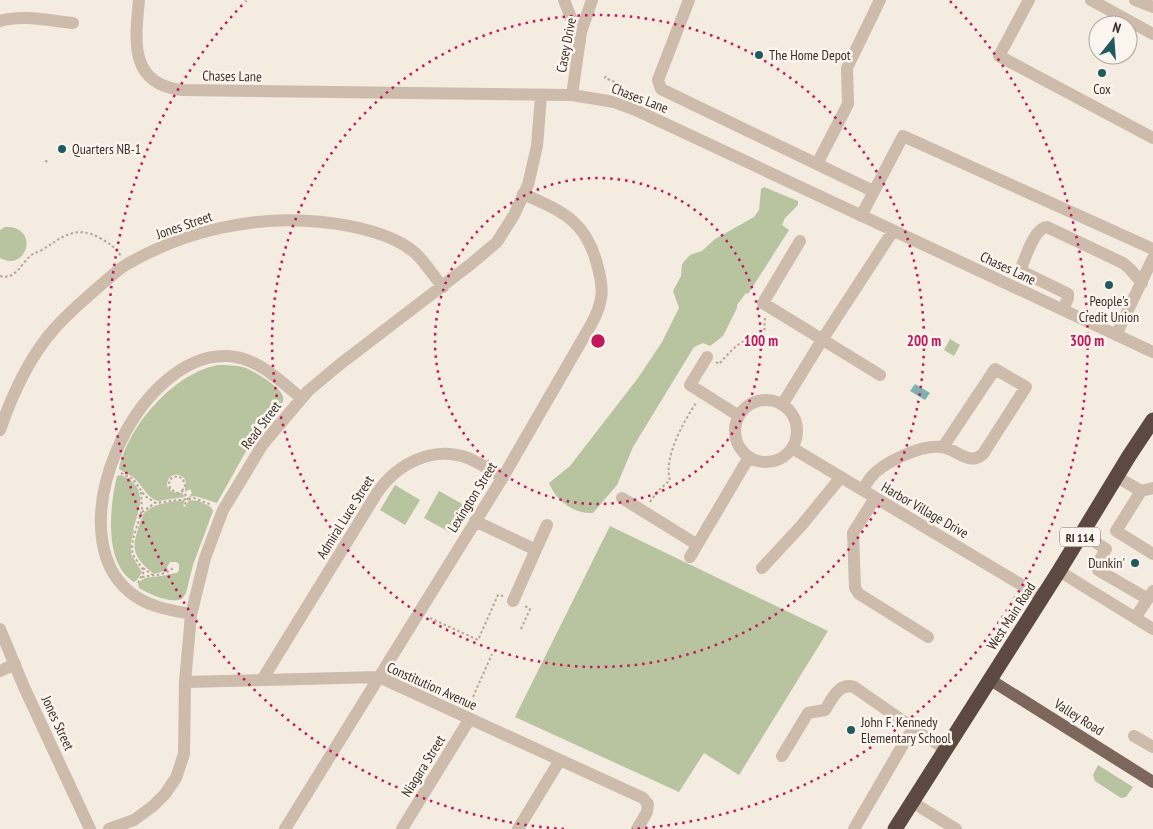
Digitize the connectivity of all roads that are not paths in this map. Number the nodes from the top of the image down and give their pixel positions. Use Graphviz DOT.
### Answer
graph roads {
  1 [pos="139,0"];
  2 [pos="564,0"];
  3 [pos="592,0"];
  4 [pos="689,0"];
  5 [pos="880,0"];
  6 [pos="1029,0"];
  7 [pos="1091,0"];
  8 [pos="1135,0"];
  9 [pos="1153,7"];
  10 [pos="0,21"];
  11 [pos="74,23"];
  12 [pos="1153,34"];
  13 [pos="580,41"];
  14 [pos="541,96"];
  15 [pos="572,96"];
  16 [pos="1153,138"];
  17 [pos="817,164"];
  18 [pos="873,191"];
  19 [pos="523,194"];
  20 [pos="860,216"];
  21 [pos="893,231"];
  22 [pos="800,241"];
  23 [pos="1153,249"];
  24 [pos="1153,258"];
  25 [pos="1142,283"];
  26 [pos="443,287"];
  27 [pos="1063,310"];
  28 [pos="1116,335"];
  29 [pos="822,340"];
  30 [pos="1153,352"];
  31 [pos="708,357"];
  32 [pos="880,376"];
  33 [pos="301,398"];
  34 [pos="782,405"];
  35 [pos="739,416"];
  36 [pos="1153,420"];
  37 [pos="0,430"];
  38 [pos="943,447"];
  39 [pos="792,448"];
  40 [pos="749,457"];
  41 [pos="503,477"];
  42 [pos="841,477"];
  43 [pos="1117,477"];
  44 [pos="1147,489"];
  45 [pos="862,490"];
  46 [pos="622,498"];
  47 [pos="875,498"];
  48 [pos="475,521"];
  49 [pos="547,525"];
  50 [pos="1082,534"];
  51 [pos="1115,534"];
  52 [pos="696,544"];
  53 [pos="1106,549"];
  54 [pos="536,550"];
  55 [pos="1153,554"];
  56 [pos="690,557"];
  57 [pos="1153,560"];
  58 [pos="762,568"];
  59 [pos="1060,571"];
  60 [pos="1151,595"];
  61 [pos="1042,597"];
  62 [pos="514,600"];
  63 [pos="191,614"];
  64 [pos="1135,618"];
  65 [pos="0,629"];
  66 [pos="1153,629"];
  67 [pos="928,637"];
  68 [pos="15,664"];
  69 [pos="0,671"];
  70 [pos="379,677"];
  71 [pos="989,679"];
  72 [pos="262,680"];
  73 [pos="185,682"];
  74 [pos="467,718"];
  75 [pos="923,735"];
  76 [pos="1134,736"];
  77 [pos="1153,748"];
  78 [pos="946,749"];
  79 [pos="782,756"];
  80 [pos="560,760"];
  81 [pos="1153,782"];
  82 [pos="912,802"];
  83 [pos="90,829"];
  84 [pos="109,829"];
  85 [pos="285,829"];
  86 [pos="402,829"];
  87 [pos="518,829"];
  88 [pos="637,829"];
  89 [pos="854,829"];
  90 [pos="895,829"];
  91 [pos="956,829"];
  1 -- 14 [label="street, Chases Lane"];
  2 -- 13 [label="street"];
  3 -- 13 [label="street, Casey Drive"];
  4 -- 17 [label="street"];
  5 -- 17 [label="street"];
  6 -- 16 [label="street"];
  7 -- 12 [label="street"];
  8 -- 9 [label="street"];
  10 -- 11 [label="street"];
  13 -- 15 [label="street, Casey Drive"];
  14 -- 15 [label="street, Chases Lane"];
  14 -- 19 [label="street, Read Street"];
  15 -- 20 [label="street, Chases Lane"];
  17 -- 18 [label="street"];
  18 -- 20 [label="street"];
  18 -- 23 [label="street"];
  19 -- 26 [label="street, Read Street"];
  19 -- 41 [label="street, Lexington Street"];
  20 -- 21 [label="street, Chases Lane"];
  21 -- 27 [label="street, Chases Lane"];
  21 -- 29 [label="street"];
  22 -- 29 [label="street"];
  24 -- 25 [label="street"];
  25 -- 27 [label="street"];
  25 -- 28 [label="street"];
  26 -- 33 [label="street, Read Street"];
  26 -- 37 [label="street, Jones Street"];
  27 -- 28 [label="street, Chases Lane"];
  28 -- 30 [label="street, Chases Lane"];
  29 -- 32 [label="street"];
  29 -- 34 [label="street"];
  31 -- 35 [label="street"];
  33 -- 63 [label="street, Read Street"];
  33 -- 63 [label="street"];
  34 -- 35 [label="street"];
  34 -- 39 [label="street"];
  35 -- 40 [label="street"];
  36 -- 43 [label="highway, West Main Road / RI 114"];
  38 -- 38 [label="street"];
  38 -- 45 [label="street"];
  39 -- 40 [label="street"];
  39 -- 42 [label="street, Harbor Village Drive"];
  40 -- 52 [label="street"];
  41 -- 48 [label="street, Lexington Street"];
  41 -- 72 [label="street, Admiral Luce Street"];
  42 -- 45 [label="street, Harbor Village Drive"];
  42 -- 58 [label="street"];
  43 -- 44 [label="street"];
  43 -- 50 [label="highway, West Main Road / RI 114"];
  44 -- 51 [label="street"];
  45 -- 47 [label="street, Harbor Village Drive"];
  46 -- 52 [label="street"];
  47 -- 61 [label="street, Harbor Village Drive"];
  47 -- 67 [label="street"];
  48 -- 54 [label="street"];
  48 -- 70 [label="street, Lexington Street"];
  49 -- 54 [label="street"];
  50 -- 53 [label="street"];
  50 -- 59 [label="highway, West Main Road / RI 114"];
  51 -- 53 [label="street"];
  51 -- 55 [label="street"];
  51 -- 57 [label="street"];
  52 -- 56 [label="street"];
  53 -- 60 [label="street"];
  54 -- 62 [label="street"];
  59 -- 61 [label="highway, West Main Road / RI 114"];
  59 -- 64 [label="street"];
  60 -- 64 [label="street"];
  61 -- 71 [label="highway, West Main Road / RI 114"];
  63 -- 73 [label="street, Read Street"];
  64 -- 66 [label="street"];
  65 -- 68 [label="street, Jones Street"];
  68 -- 69 [label="street"];
  68 -- 83 [label="street, Jones Street"];
  70 -- 72 [label="street, Constitution Avenue"];
  70 -- 74 [label="street, Constitution Avenue"];
  70 -- 85 [label="street, Lexington Street"];
  71 -- 78 [label="highway, West Main Road / RI 114"];
  71 -- 81 [label="main road, Valley Road"];
  72 -- 73 [label="street, Constitution Avenue"];
  73 -- 84 [label="street, Read Street"];
  74 -- 80 [label="street, Constitution Avenue"];
  74 -- 86 [label="street, Niagara Street"];
  75 -- 78 [label="street"];
  75 -- 79 [label="street"];
  75 -- 89 [label="street"];
  76 -- 77 [label="street"];
  78 -- 82 [label="highway, West Main Road / RI 114"];
  80 -- 87 [label="street"];
  80 -- 88 [label="street, Constitution Avenue"];
  82 -- 90 [label="highway, West Main Road / RI 114"];
  82 -- 91 [label="street"];
}
